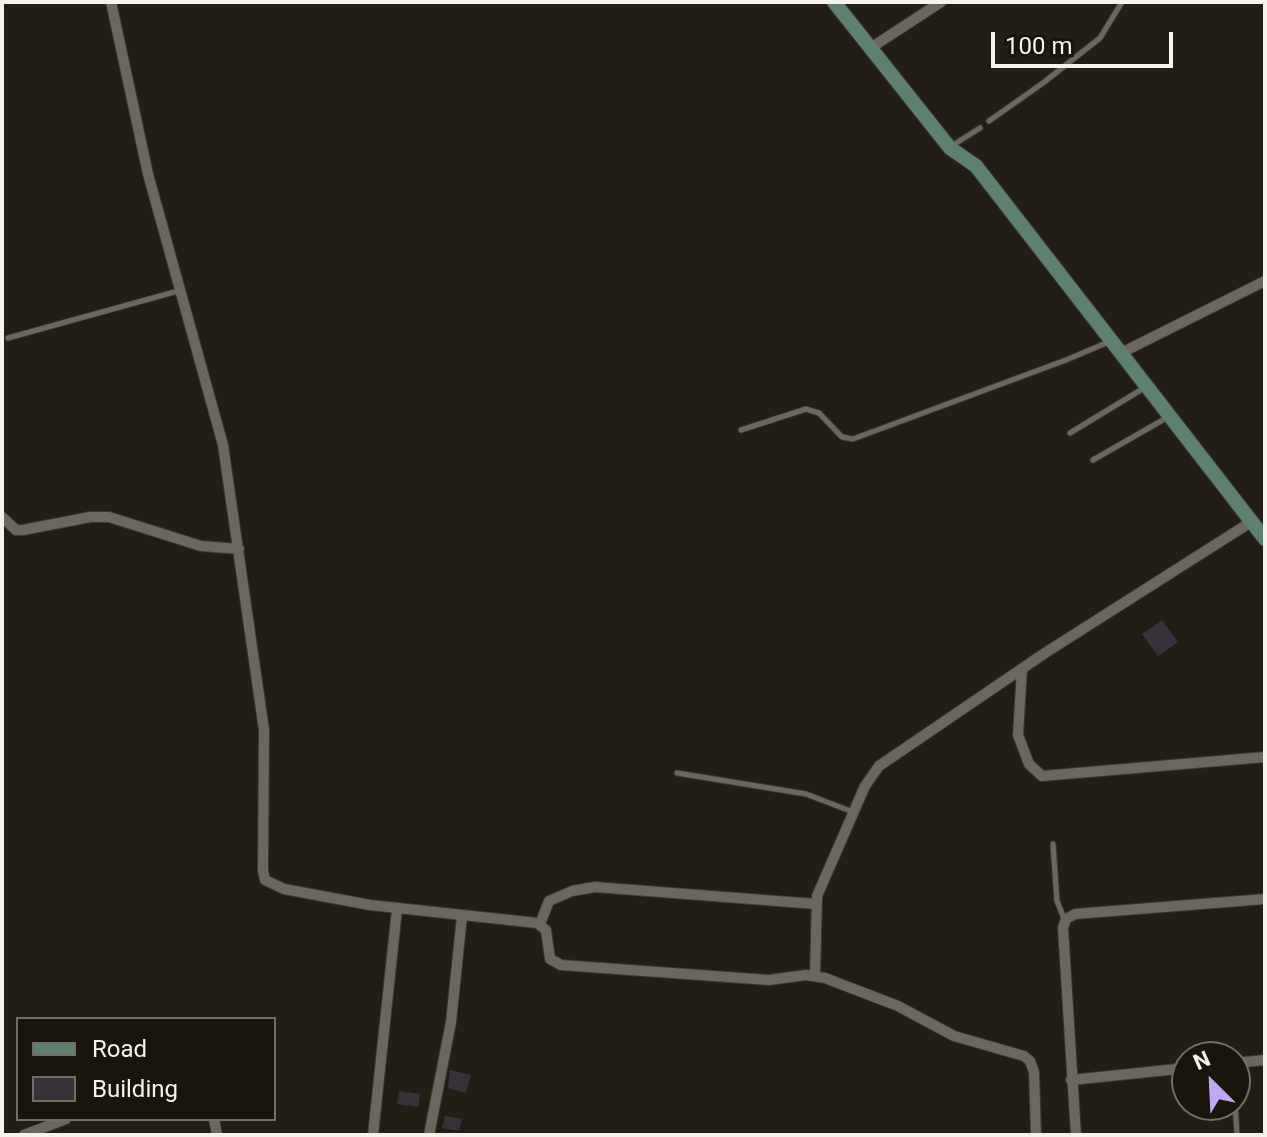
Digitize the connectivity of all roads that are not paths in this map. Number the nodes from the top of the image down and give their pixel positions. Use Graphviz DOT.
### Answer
graph roads {
  1 [pos="111,2"];
  2 [pos="834,2"];
  3 [pos="941,2"];
  4 [pos="1122,2"];
  5 [pos="869,49"];
  6 [pos="989,121"];
  7 [pos="980,128"];
  8 [pos="950,148"];
  9 [pos="1265,281"];
  10 [pos="178,291"];
  11 [pos="8,338"];
  12 [pos="1111,341"];
  13 [pos="1121,353"];
  14 [pos="1146,386"];
  15 [pos="1170,416"];
  16 [pos="741,430"];
  17 [pos="1070,433"];
  18 [pos="1093,460"];
  19 [pos="2,517"];
  20 [pos="1251,522"];
  21 [pos="1265,539"];
  22 [pos="239,549"];
  23 [pos="1022,669"];
  24 [pos="1265,757"];
  25 [pos="677,773"];
  26 [pos="853,812"];
  27 [pos="1053,844"];
  28 [pos="1265,899"];
  29 [pos="816,904"];
  30 [pos="397,909"];
  31 [pos="462,916"];
  32 [pos="1065,921"];
  33 [pos="540,924"];
  34 [pos="815,976"];
  35 [pos="1171,1070"];
  36 [pos="1071,1080"];
  37 [pos="61,1121"];
  38 [pos="30,1134"];
  39 [pos="373,1135"];
  40 [pos="429,1135"];
  41 [pos="1036,1135"];
  42 [pos="1076,1135"];
  1 -- 10 [label="street"];
  2 -- 5 [label="main road"];
  3 -- 5 [label="street"];
  4 -- 6 [label="lane"];
  5 -- 8 [label="main road"];
  7 -- 8 [label="lane"];
  8 -- 12 [label="main road"];
  9 -- 13 [label="street"];
  10 -- 11 [label="lane"];
  10 -- 22 [label="street"];
  12 -- 13 [label="main road"];
  12 -- 16 [label="lane"];
  13 -- 14 [label="main road"];
  14 -- 15 [label="main road"];
  14 -- 17 [label="lane"];
  15 -- 18 [label="lane"];
  15 -- 20 [label="main road"];
  19 -- 22 [label="street"];
  20 -- 21 [label="main road"];
  20 -- 23 [label="street"];
  22 -- 30 [label="street"];
  23 -- 24 [label="street"];
  23 -- 26 [label="street"];
  25 -- 26 [label="lane"];
  26 -- 29 [label="street"];
  27 -- 32 [label="lane"];
  28 -- 32 [label="street"];
  29 -- 33 [label="street"];
  29 -- 34 [label="street"];
  30 -- 31 [label="street"];
  30 -- 39 [label="street"];
  31 -- 33 [label="street"];
  31 -- 40 [label="street"];
  32 -- 36 [label="street"];
  33 -- 34 [label="street"];
  34 -- 41 [label="street"];
  35 -- 36 [label="street"];
  36 -- 42 [label="street"];
  37 -- 38 [label="street"];
}
